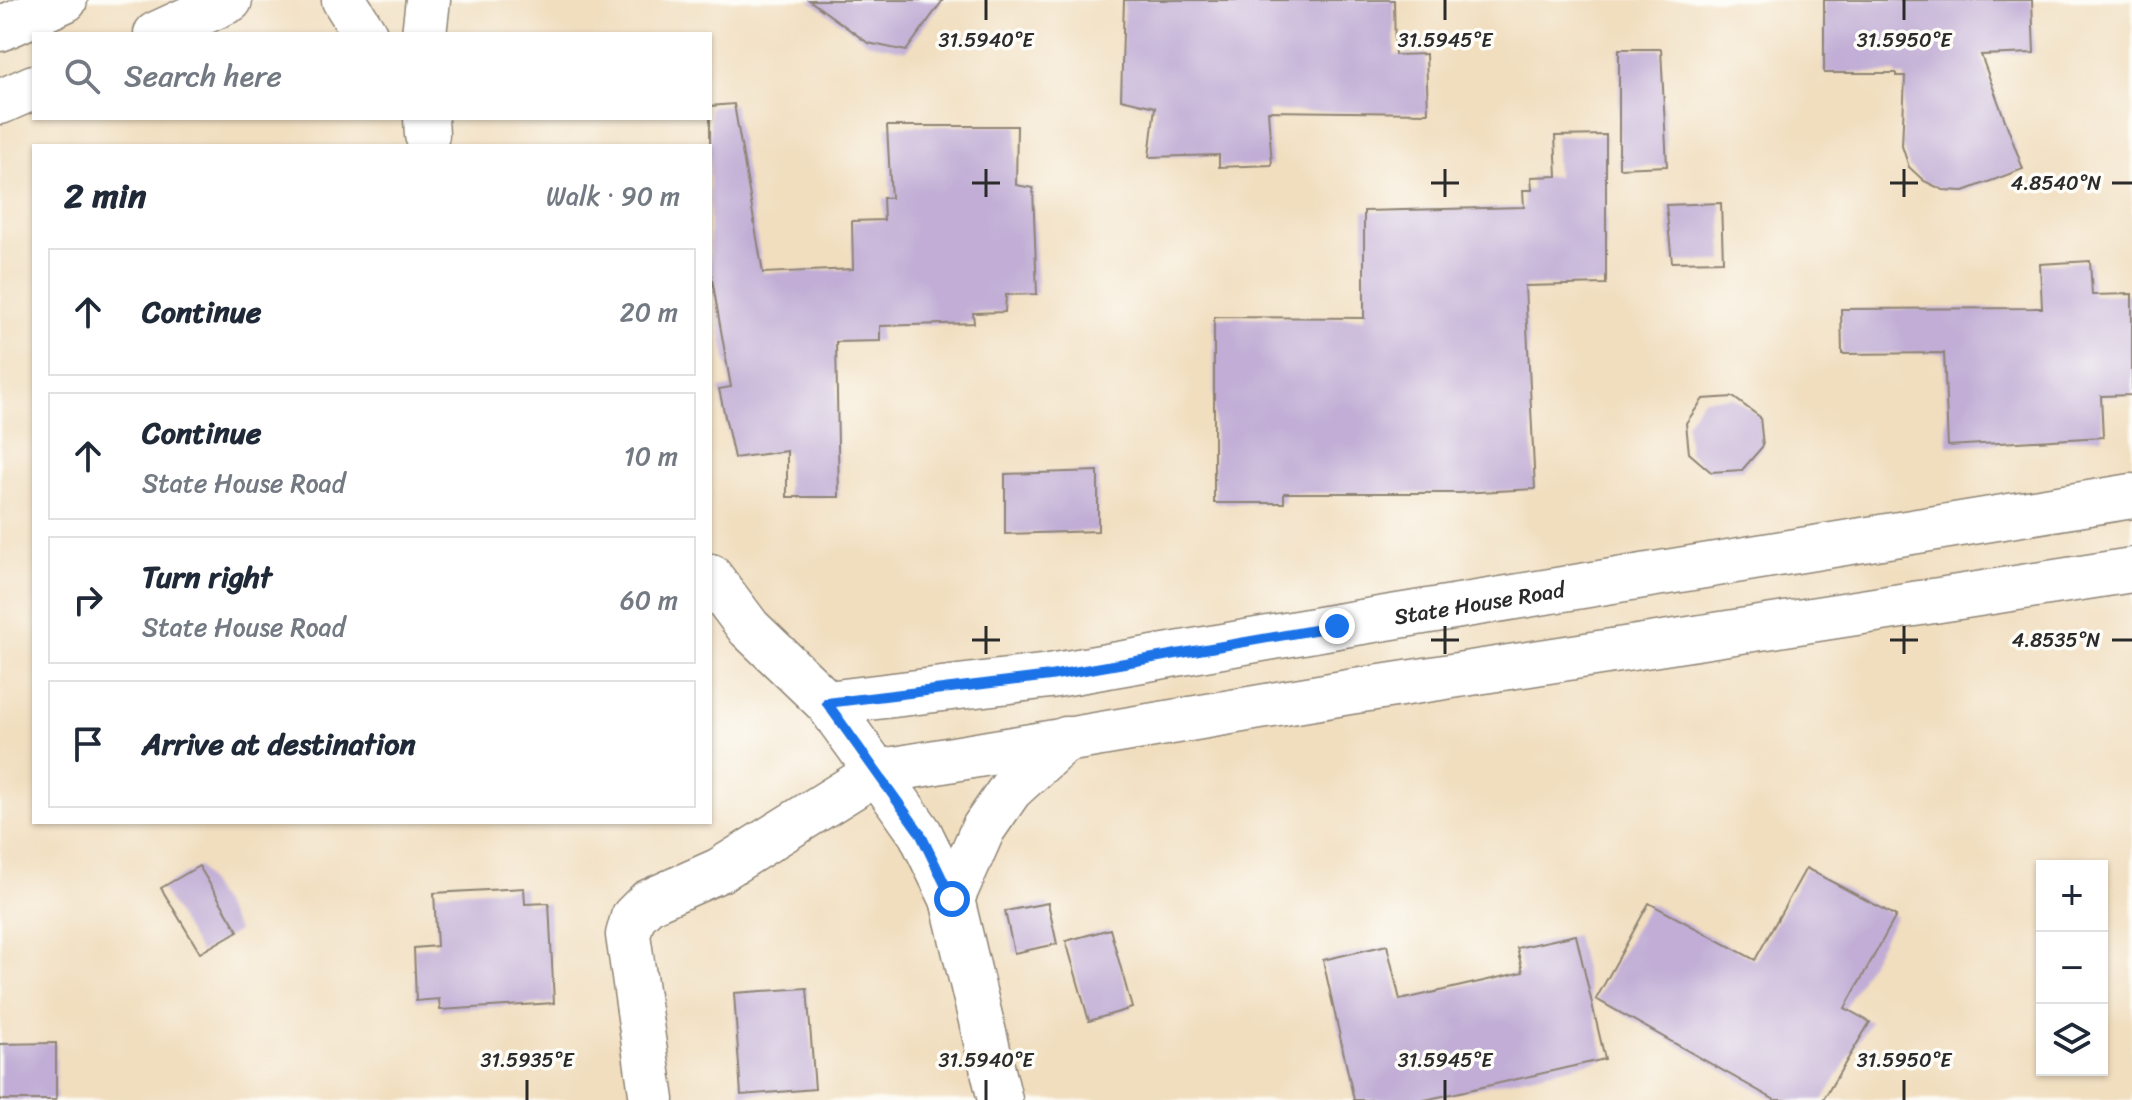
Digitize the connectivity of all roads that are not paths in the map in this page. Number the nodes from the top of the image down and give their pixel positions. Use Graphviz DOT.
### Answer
graph roads {
  1 [pos="65,0"];
  2 [pos="230,0"];
  3 [pos="344,0"];
  4 [pos="428,0"];
  5 [pos="0,29"];
  6 [pos="160,32"];
  7 [pos="364,32"];
  8 [pos="424,32"];
  9 [pos="32,88"];
  10 [pos="0,102"];
  11 [pos="2132,496"];
  12 [pos="2132,570"];
  13 [pos="712,579"];
  14 [pos="827,703"];
  15 [pos="1066,739"];
  16 [pos="877,772"];
  17 [pos="952,899"];
  18 [pos="652,1100"];
  19 [pos="1000,1100"];
  1 -- 5 [label="main road"];
  2 -- 6 [label="main road"];
  3 -- 7 [label="main road"];
  4 -- 8 [label="main road"];
  9 -- 10 [label="main road"];
  11 -- 14 [label="main road, State House Road"];
  12 -- 15 [label="main road"];
  13 -- 14 [label="main road"];
  14 -- 16 [label="main road"];
  15 -- 16 [label="main road"];
  15 -- 17 [label="main road"];
  16 -- 17 [label="main road"];
  16 -- 18 [label="main road"];
  17 -- 19 [label="main road"];
}
